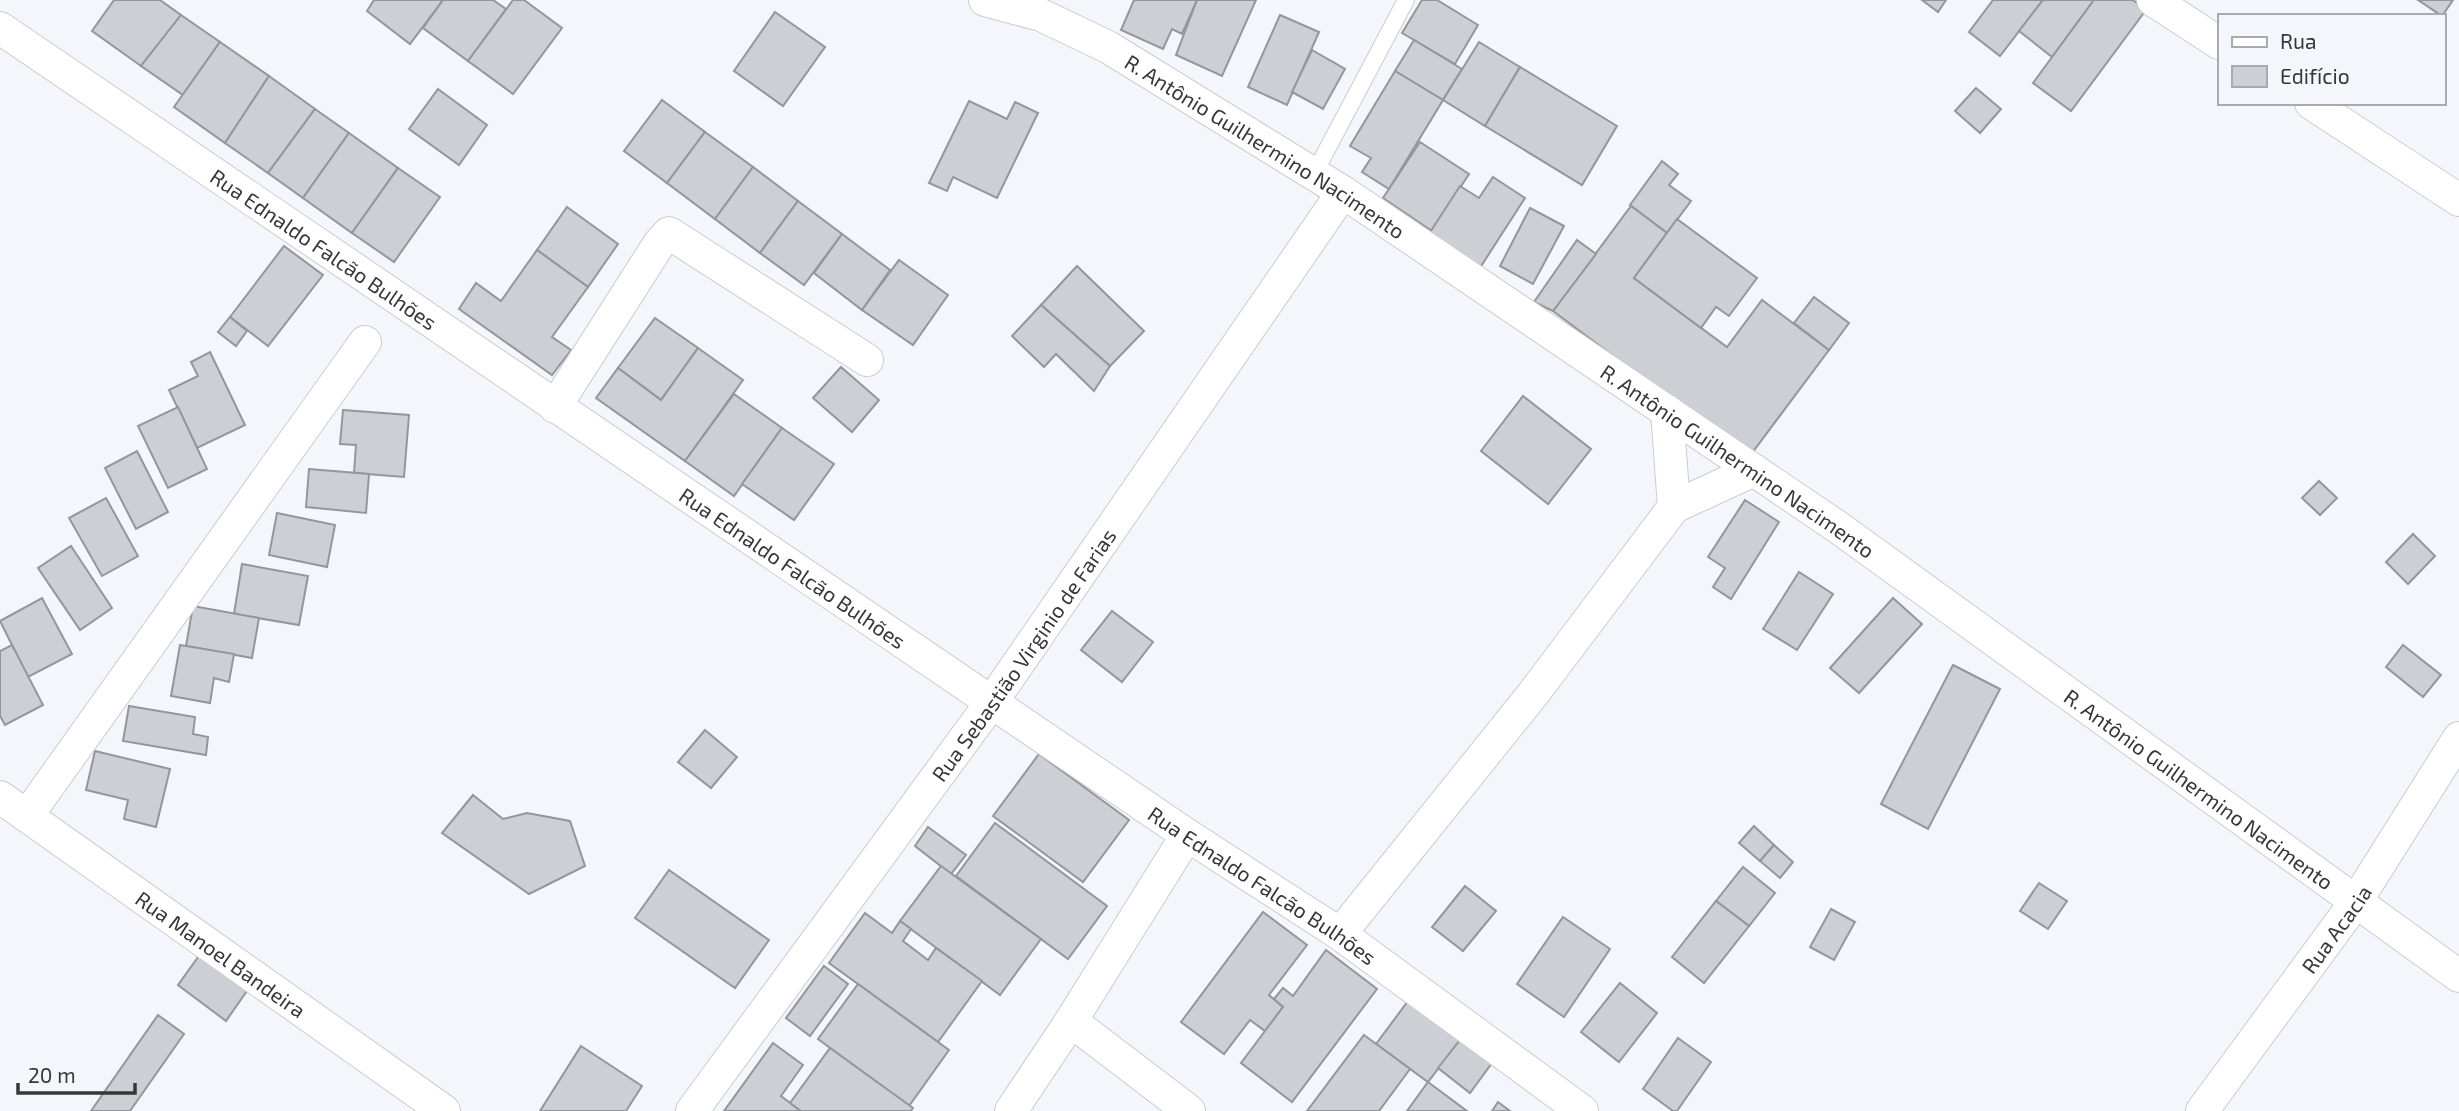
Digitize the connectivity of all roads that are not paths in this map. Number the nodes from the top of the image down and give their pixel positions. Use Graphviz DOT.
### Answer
graph roads {
  1 [pos="985,0"];
  2 [pos="1406,0"];
  3 [pos="2153,0"];
  4 [pos="0,28"];
  5 [pos="2218,42"];
  6 [pos="2314,105"];
  7 [pos="1314,174"];
  8 [pos="1343,192"];
  9 [pos="2459,200"];
  10 [pos="365,342"];
  11 [pos="867,360"];
  12 [pos="555,407"];
  13 [pos="1667,411"];
  14 [pos="1754,470"];
  15 [pos="1674,507"];
  16 [pos="991,703"];
  17 [pos="2459,738"];
  18 [pos="0,797"];
  19 [pos="27,816"];
  20 [pos="1187,835"];
  21 [pos="2355,903"];
  22 [pos="1340,934"];
  23 [pos="2459,976"];
  24 [pos="1071,1021"];
  25 [pos="444,1111"];
  26 [pos="692,1111"];
  27 [pos="1010,1111"];
  28 [pos="1189,1111"];
  29 [pos="1582,1111"];
  30 [pos="2202,1111"];
  1 -- 7 [label="street, R. Antônio Guilhermino Nacimento"];
  2 -- 7 [label="lane"];
  3 -- 5 [label="street"];
  4 -- 12 [label="street, Rua Ednaldo Falcão Bulhões"];
  6 -- 9 [label="street"];
  7 -- 8 [label="street, R. Antônio Guilhermino Nacimento"];
  8 -- 13 [label="street, R. Antônio Guilhermino Nacimento"];
  8 -- 16 [label="street, Rua Sebastião Virginio de Farias"];
  10 -- 19 [label="street"];
  11 -- 12 [label="street"];
  12 -- 16 [label="street, Rua Ednaldo Falcão Bulhões"];
  13 -- 14 [label="street, R. Antônio Guilhermino Nacimento"];
  13 -- 15 [label="street"];
  14 -- 15 [label="street"];
  14 -- 21 [label="street, R. Antônio Guilhermino Nacimento"];
  15 -- 22 [label="street"];
  16 -- 20 [label="street, Rua Ednaldo Falcão Bulhões"];
  16 -- 26 [label="street, Rua Sebastião Virginio de Farias"];
  17 -- 21 [label="street, Rua Acacia"];
  18 -- 19 [label="street, Rua Manoel Bandeira"];
  19 -- 25 [label="street, Rua Manoel Bandeira"];
  20 -- 22 [label="street, Rua Ednaldo Falcão Bulhões"];
  20 -- 24 [label="street"];
  21 -- 23 [label="street, R. Antônio Guilhermino Nacimento"];
  21 -- 30 [label="street, Rua Acacia"];
  22 -- 29 [label="street, Rua Ednaldo Falcão Bulhões"];
  24 -- 27 [label="street"];
  24 -- 28 [label="street"];
}
